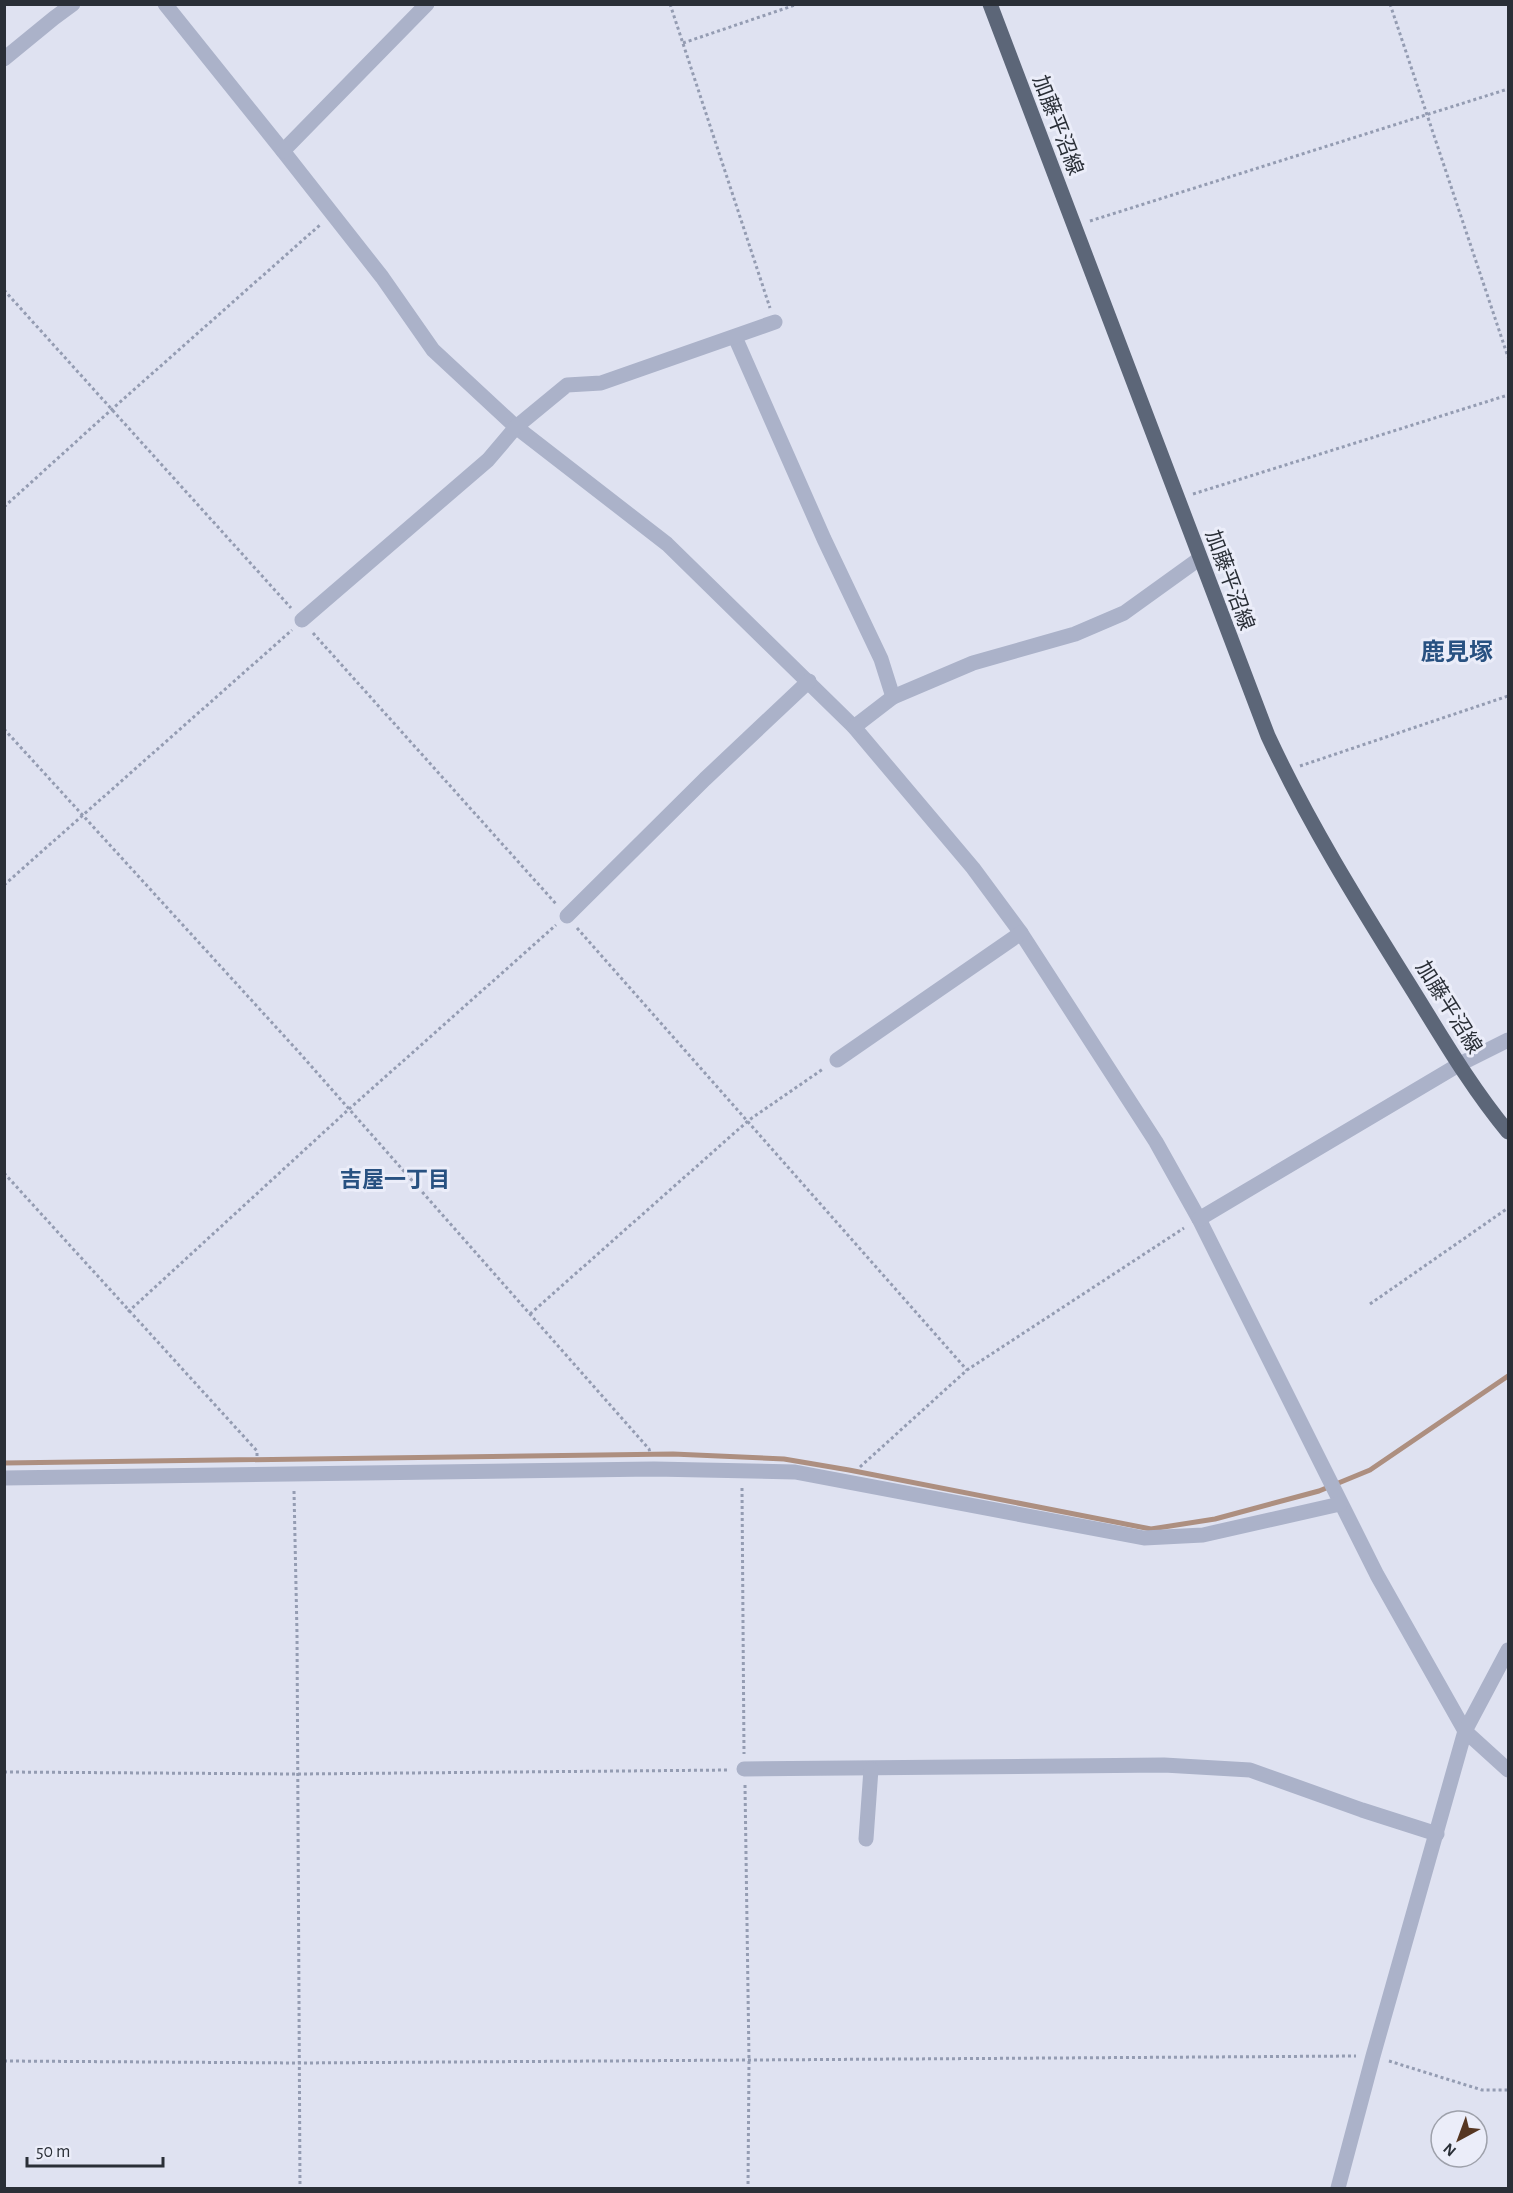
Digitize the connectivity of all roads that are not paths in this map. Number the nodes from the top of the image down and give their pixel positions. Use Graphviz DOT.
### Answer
graph roads {
  1 [pos="73,4"];
  2 [pos="165,4"];
  3 [pos="427,4"];
  4 [pos="990,4"];
  5 [pos="4,59"];
  6 [pos="284,151"];
  7 [pos="775,322"];
  8 [pos="735,337"];
  9 [pos="516,427"];
  10 [pos="1199,559"];
  11 [pos="302,620"];
  12 [pos="809,681"];
  13 [pos="893,697"];
  14 [pos="854,727"];
  15 [pos="567,916"];
  16 [pos="1021,933"];
  17 [pos="1509,1040"];
  18 [pos="837,1060"];
  19 [pos="1460,1064"];
  20 [pos="1509,1132"];
  21 [pos="1198,1219"];
  22 [pos="4,1478"];
  23 [pos="1341,1504"];
  24 [pos="1509,1650"];
  25 [pos="1465,1731"];
  26 [pos="744,1769"];
  27 [pos="871,1769"];
  28 [pos="1509,1770"];
  29 [pos="1437,1834"];
  30 [pos="866,1839"];
  31 [pos="1338,2188"];
  1 -- 5 [label="street"];
  2 -- 6 [label="street"];
  3 -- 6 [label="street"];
  4 -- 10 [label="main road, 加藤平沼線"];
  6 -- 9 [label="street"];
  7 -- 8 [label="street"];
  8 -- 9 [label="street"];
  8 -- 13 [label="street"];
  9 -- 11 [label="street"];
  9 -- 12 [label="street"];
  10 -- 13 [label="street"];
  10 -- 19 [label="main road, 加藤平沼線"];
  12 -- 14 [label="street"];
  12 -- 15 [label="street"];
  13 -- 14 [label="street"];
  14 -- 16 [label="street"];
  16 -- 18 [label="street"];
  16 -- 21 [label="street"];
  17 -- 19 [label="street"];
  19 -- 20 [label="main road, 加藤平沼線"];
  19 -- 21 [label="street"];
  21 -- 23 [label="street"];
  22 -- 23 [label="street"];
  23 -- 25 [label="street"];
  24 -- 25 [label="street"];
  25 -- 28 [label="street"];
  25 -- 29 [label="street"];
  26 -- 27 [label="street"];
  27 -- 29 [label="street"];
  27 -- 30 [label="street"];
  29 -- 31 [label="street"];
}
